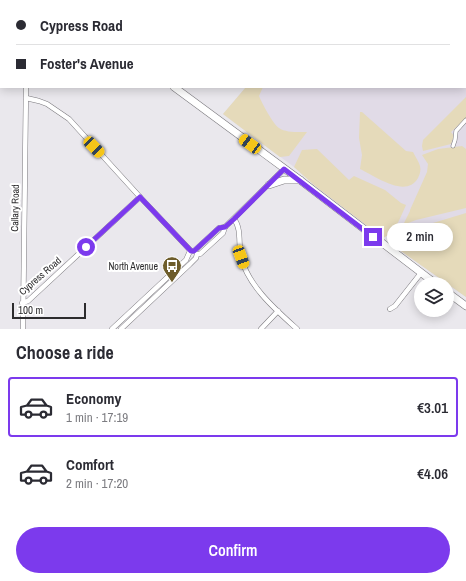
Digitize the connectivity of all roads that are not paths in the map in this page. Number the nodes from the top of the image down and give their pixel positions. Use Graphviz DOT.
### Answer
graph roads {
  1 [pos="26,88"];
  2 [pos="175,88"];
  3 [pos="26,98"];
  4 [pos="466,120"];
  5 [pos="453,146"];
  6 [pos="284,169"];
  7 [pos="300,180"];
  8 [pos="269,184"];
  9 [pos="140,197"];
  10 [pos="234,219"];
  11 [pos="193,253"];
  12 [pos="421,273"];
  13 [pos="426,277"];
  14 [pos="454,297"];
  15 [pos="22,303"];
  16 [pos="466,306"];
  17 [pos="390,309"];
  18 [pos="278,311"];
  19 [pos="22,329"];
  20 [pos="112,329"];
  21 [pos="121,329"];
  22 [pos="261,329"];
  23 [pos="297,329"];
  1 -- 3 [label="street, Callary Road"];
  2 -- 6 [label="main road"];
  3 -- 9 [label="street"];
  3 -- 15 [label="street, Callary Road"];
  4 -- 5 [label="street"];
  6 -- 7 [label="main road"];
  6 -- 8 [label="street"];
  7 -- 8 [label="main road"];
  7 -- 12 [label="main road"];
  8 -- 10 [label="street"];
  9 -- 11 [label="street"];
  9 -- 15 [label="street, Cypress Road"];
  10 -- 11 [label="street"];
  10 -- 18 [label="street"];
  11 -- 20 [label="street"];
  11 -- 21 [label="street"];
  12 -- 13 [label="main road"];
  12 -- 17 [label="street"];
  14 -- 16 [label="main road"];
  15 -- 19 [label="street, Callary Road"];
  18 -- 22 [label="street"];
  18 -- 23 [label="street"];
}
